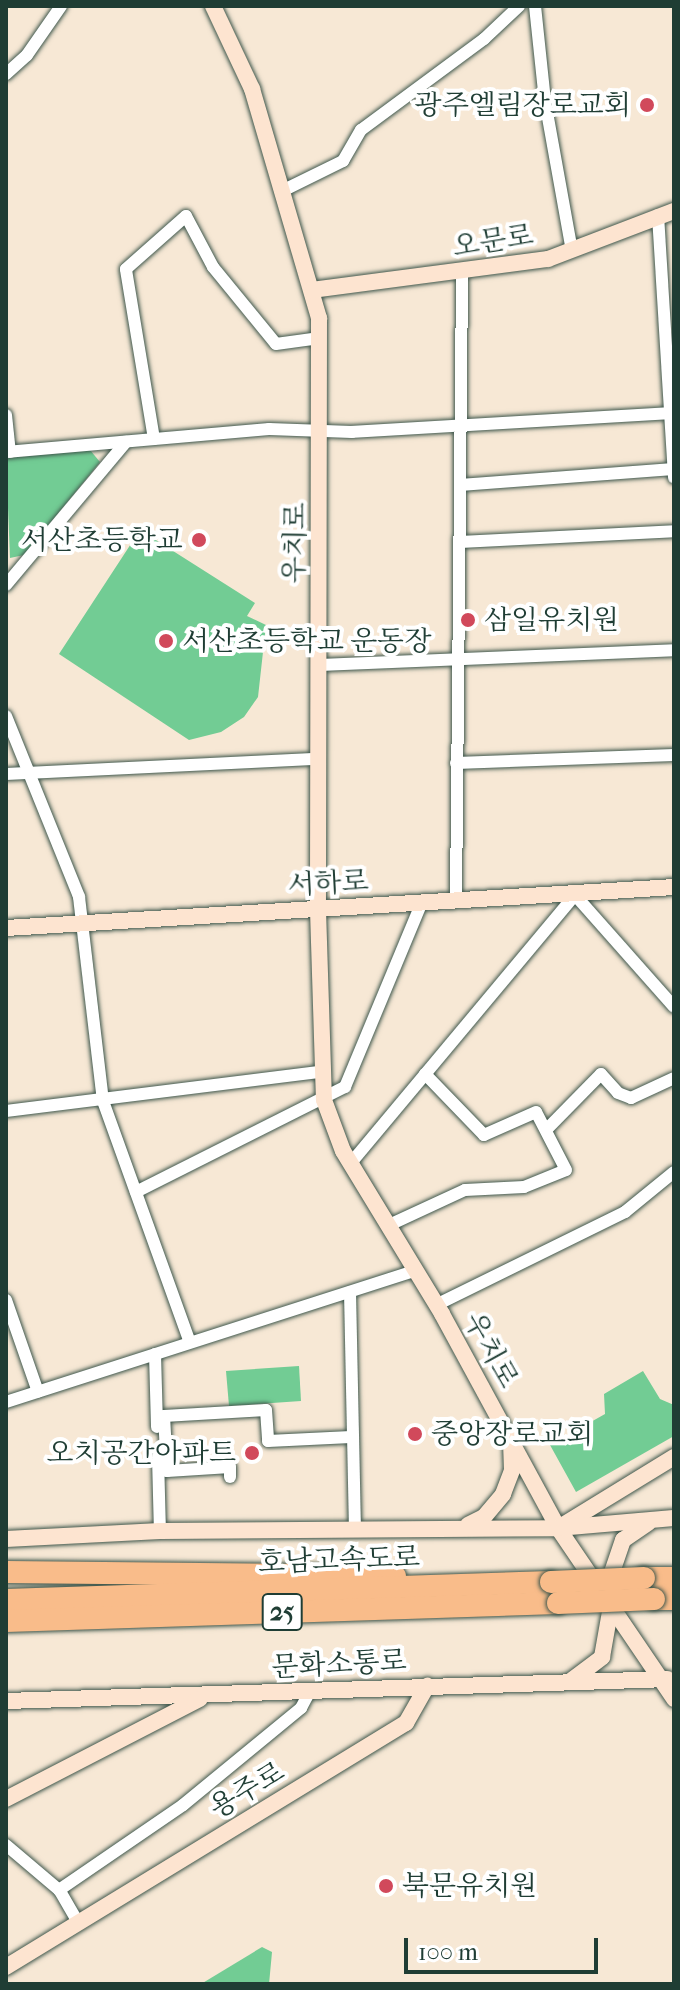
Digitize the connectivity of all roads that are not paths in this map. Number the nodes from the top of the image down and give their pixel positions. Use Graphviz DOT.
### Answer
graph roads {
  1 [pos="61,6"];
  2 [pos="213,6"];
  3 [pos="519,6"];
  4 [pos="535,6"];
  5 [pos="6,74"];
  6 [pos="284,190"];
  7 [pos="666,213"];
  8 [pos="572,251"];
  9 [pos="462,273"];
  10 [pos="312,290"];
  11 [pos="669,311"];
  12 [pos="320,338"];
  13 [pos="672,413"];
  14 [pos="6,415"];
  15 [pos="461,425"];
  16 [pos="322,430"];
  17 [pos="154,439"];
  18 [pos="126,442"];
  19 [pos="8,452"];
  20 [pos="673,469"];
  21 [pos="674,478"];
  22 [pos="460,485"];
  23 [pos="674,531"];
  24 [pos="460,542"];
  25 [pos="25,563"];
  26 [pos="6,565"];
  27 [pos="6,585"];
  28 [pos="674,650"];
  29 [pos="460,658"];
  30 [pos="320,665"];
  31 [pos="6,716"];
  32 [pos="674,755"];
  33 [pos="318,759"];
  34 [pos="456,763"];
  35 [pos="32,772"];
  36 [pos="6,774"];
  37 [pos="674,887"];
  38 [pos="575,895"];
  39 [pos="456,902"];
  40 [pos="421,904"];
  41 [pos="318,910"];
  42 [pos="84,922"];
  43 [pos="6,928"];
  44 [pos="674,1007"];
  45 [pos="321,1072"];
  46 [pos="425,1074"];
  47 [pos="674,1078"];
  48 [pos="324,1100"];
  49 [pos="103,1101"];
  50 [pos="6,1111"];
  51 [pos="547,1129"];
  52 [pos="350,1164"];
  53 [pos="674,1172"];
  54 [pos="136,1192"];
  55 [pos="387,1226"];
  56 [pos="415,1271"];
  57 [pos="350,1292"];
  58 [pos="6,1300"];
  59 [pos="436,1305"];
  60 [pos="190,1342"];
  61 [pos="155,1354"];
  62 [pos="38,1392"];
  63 [pos="6,1402"];
  64 [pos="351,1437"];
  65 [pos="511,1441"];
  66 [pos="674,1457"];
  67 [pos="230,1477"];
  68 [pos="674,1518"];
  69 [pos="654,1520"];
  70 [pos="355,1528"];
  71 [pos="460,1528"];
  72 [pos="558,1528"];
  73 [pos="160,1531"];
  74 [pos="6,1539"];
  75 [pos="6,1572"];
  76 [pos="674,1578"];
  77 [pos="476,1585"];
  78 [pos="555,1593"];
  79 [pos="664,1599"];
  80 [pos="6,1600"];
  81 [pos="608,1601"];
  82 [pos="6,1621"];
  83 [pos="668,1680"];
  84 [pos="568,1682"];
  85 [pos="427,1686"];
  86 [pos="310,1691"];
  87 [pos="205,1696"];
  88 [pos="674,1699"];
  89 [pos="6,1701"];
  90 [pos="6,1799"];
  91 [pos="6,1845"];
  92 [pos="59,1890"];
  93 [pos="79,1924"];
  94 [pos="6,1967"];
  1 -- 5 [label="street"];
  2 -- 6 [label="street, 우치로"];
  3 -- 6 [label="street"];
  4 -- 8 [label="street"];
  6 -- 10 [label="street, 우치로"];
  7 -- 8 [label="street, 오문로"];
  7 -- 11 [label="street"];
  8 -- 9 [label="street, 오문로"];
  9 -- 10 [label="street, 오문로"];
  9 -- 15 [label="street"];
  10 -- 12 [label="street, 우치로"];
  11 -- 13 [label="street"];
  12 -- 16 [label="street, 우치로"];
  12 -- 17 [label="street"];
  13 -- 15 [label="street"];
  13 -- 20 [label="street"];
  14 -- 19 [label="street"];
  15 -- 16 [label="street"];
  15 -- 22 [label="street"];
  16 -- 17 [label="street"];
  16 -- 30 [label="street, 우치로"];
  17 -- 18 [label="street"];
  18 -- 19 [label="street"];
  18 -- 25 [label="street"];
  20 -- 21 [label="street"];
  20 -- 22 [label="street"];
  22 -- 24 [label="street"];
  23 -- 24 [label="street"];
  24 -- 29 [label="street"];
  25 -- 26 [label="street"];
  25 -- 27 [label="street"];
  28 -- 29 [label="street"];
  29 -- 30 [label="street"];
  29 -- 34 [label="street"];
  30 -- 33 [label="street, 우치로"];
  31 -- 35 [label="street"];
  32 -- 34 [label="street"];
  33 -- 35 [label="street"];
  33 -- 41 [label="street, 우치로"];
  34 -- 39 [label="street"];
  35 -- 36 [label="street"];
  35 -- 42 [label="street"];
  37 -- 38 [label="street, 서하로"];
  38 -- 39 [label="street, 서하로"];
  38 -- 44 [label="street"];
  38 -- 46 [label="street"];
  39 -- 40 [label="street, 서하로"];
  40 -- 41 [label="street, 서하로"];
  40 -- 48 [label="street"];
  41 -- 42 [label="street, 서하로"];
  41 -- 45 [label="street, 우치로"];
  42 -- 43 [label="street, 서하로"];
  42 -- 49 [label="street"];
  45 -- 48 [label="street, 우치로"];
  45 -- 49 [label="street"];
  46 -- 51 [label="street"];
  46 -- 52 [label="street"];
  47 -- 51 [label="street"];
  48 -- 52 [label="street, 우치로"];
  48 -- 54 [label="street"];
  49 -- 50 [label="street"];
  49 -- 54 [label="street"];
  51 -- 55 [label="street"];
  52 -- 55 [label="street, 우치로"];
  53 -- 59 [label="street"];
  54 -- 60 [label="street"];
  55 -- 56 [label="street, 우치로"];
  56 -- 57 [label="street"];
  56 -- 59 [label="street, 우치로"];
  57 -- 60 [label="street"];
  57 -- 64 [label="street"];
  58 -- 62 [label="street"];
  59 -- 65 [label="street, 우치로"];
  60 -- 61 [label="street"];
  61 -- 62 [label="street"];
  61 -- 73 [label="street"];
  62 -- 63 [label="street"];
  64 -- 67 [label="street"];
  64 -- 70 [label="street"];
  65 -- 71 [label="street"];
  65 -- 72 [label="street, 우치로"];
  66 -- 72 [label="street"];
  68 -- 69 [label="street"];
  69 -- 72 [label="street"];
  69 -- 81 [label="street"];
  70 -- 71 [label="street"];
  70 -- 73 [label="street"];
  71 -- 72 [label="street"];
  72 -- 81 [label="street, 우치로"];
  73 -- 74 [label="street"];
  75 -- 77 [label="highway"];
  76 -- 78 [label="highway, 호남고속도로 / 25, bridge"];
  77 -- 78 [label="highway, 호남고속도로 / 25"];
  77 -- 80 [label="highway, 호남고속도로 / 25"];
  78 -- 79 [label="highway, 호남고속도로 / 25, bridge"];
  78 -- 82 [label="highway, 호남고속도로 / 25"];
  81 -- 83 [label="street, 우치로"];
  81 -- 84 [label="street"];
  83 -- 84 [label="street, 문화소통로"];
  83 -- 88 [label="street, 우치로"];
  84 -- 85 [label="street, 문화소통로"];
  85 -- 86 [label="street, 문화소통로"];
  85 -- 93 [label="street, 용주로"];
  86 -- 87 [label="street, 문화소통로"];
  86 -- 92 [label="street, 용주로"];
  87 -- 89 [label="street, 문화소통로"];
  87 -- 90 [label="street"];
  91 -- 92 [label="street"];
  92 -- 93 [label="street"];
  93 -- 94 [label="street, 용주로"];
}
